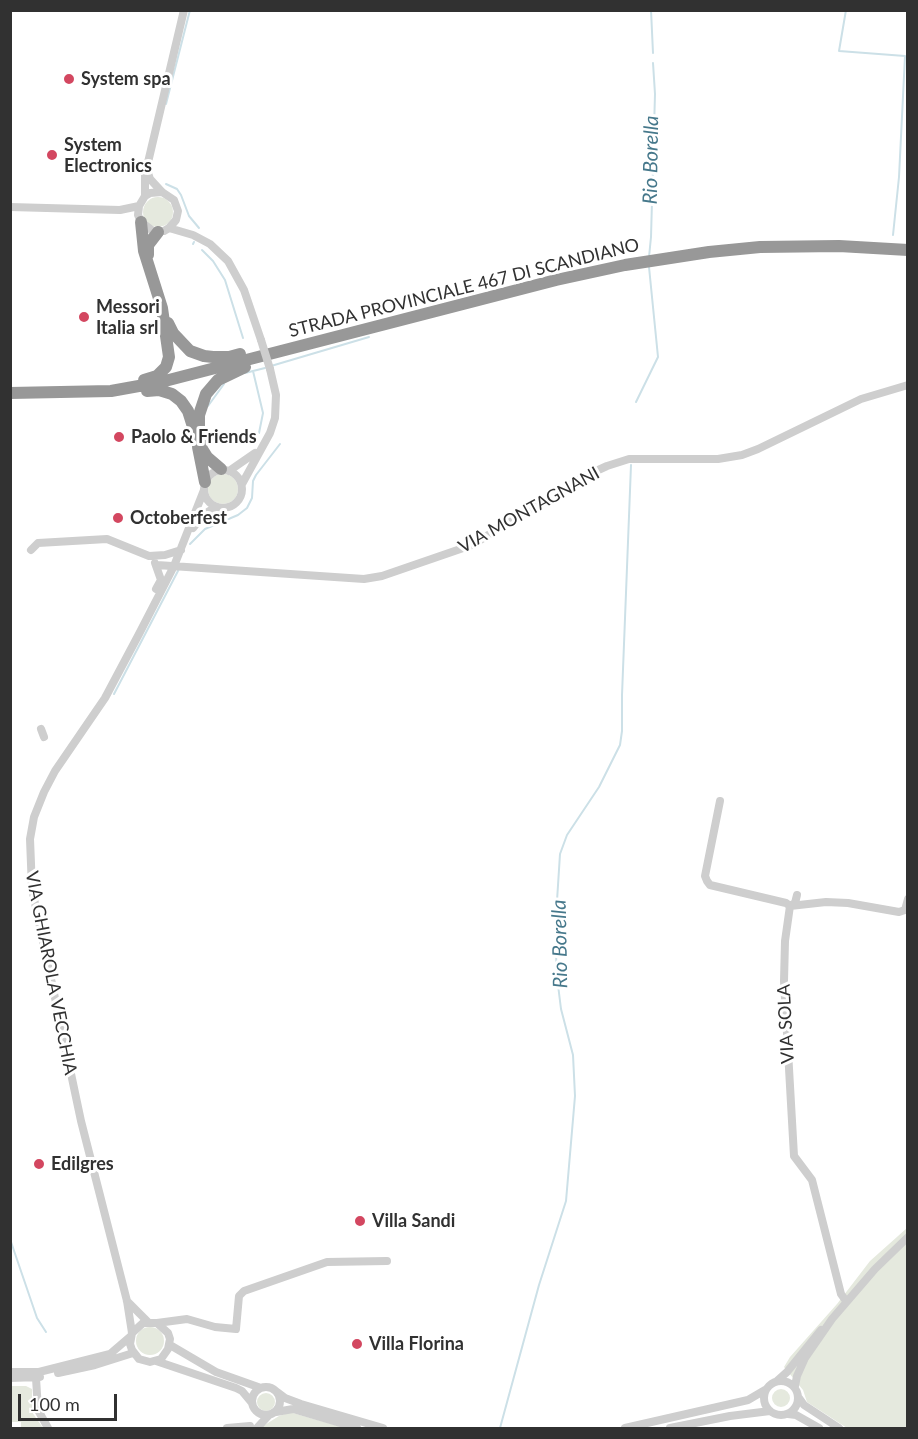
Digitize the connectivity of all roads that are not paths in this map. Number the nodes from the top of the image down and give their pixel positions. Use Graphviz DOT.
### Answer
graph roads {
  1 [pos="184,10"];
  2 [pos="147,170"];
  3 [pos="162,192"];
  4 [pos="146,196"];
  5 [pos="139,206"];
  6 [pos="10,207"];
  7 [pos="120,210"];
  8 [pos="178,215"];
  9 [pos="140,221"];
  10 [pos="164,230"];
  11 [pos="193,235"];
  12 [pos="908,250"];
  13 [pos="148,259"];
  14 [pos="162,308"];
  15 [pos="341,336"];
  16 [pos="908,385"];
  17 [pos="10,387"];
  18 [pos="62,391"];
  19 [pos="10,393"];
  20 [pos="260,448"];
  21 [pos="225,470"];
  22 [pos="242,484"];
  23 [pos="204,486"];
  24 [pos="216,507"];
  25 [pos="187,535"];
  26 [pos="30,550"];
  27 [pos="181,550"];
  28 [pos="165,555"];
  29 [pos="149,556"];
  30 [pos="157,565"];
  31 [pos="174,566"];
  32 [pos="158,598"];
  33 [pos="720,801"];
  34 [pos="797,895"];
  35 [pos="908,899"];
  36 [pos="790,906"];
  37 [pos="908,1237"];
  38 [pos="387,1261"];
  39 [pos="127,1301"];
  40 [pos="846,1301"];
  41 [pos="832,1319"];
  42 [pos="180,1320"];
  43 [pos="152,1323"];
  44 [pos="168,1332"];
  45 [pos="131,1334"];
  46 [pos="170,1345"];
  47 [pos="133,1353"];
  48 [pos="156,1361"];
  49 [pos="10,1372"];
  50 [pos="10,1378"];
  51 [pos="36,1378"];
  52 [pos="777,1381"];
  53 [pos="795,1386"];
  54 [pos="261,1388"];
  55 [pos="765,1390"];
  56 [pos="277,1392"];
  57 [pos="799,1398"];
  58 [pos="252,1404"];
  59 [pos="770,1411"];
  60 [pos="272,1414"];
  61 [pos="788,1414"];
  62 [pos="48,1428"];
  63 [pos="227,1428"];
  64 [pos="253,1428"];
  65 [pos="357,1428"];
  66 [pos="383,1428"];
  67 [pos="626,1428"];
  68 [pos="670,1428"];
  69 [pos="819,1428"];
  70 [pos="839,1428"];
  1 -- 2 [label="street"];
  2 -- 3 [label="street, VIA GHIAROLA VECCHIA"];
  2 -- 4 [label="street"];
  3 -- 4 [label="street"];
  3 -- 8 [label="street, VIA GHIAROLA VECCHIA"];
  4 -- 5 [label="street"];
  5 -- 7 [label="street"];
  5 -- 9 [label="street"];
  6 -- 7 [label="street"];
  7 -- 9 [label="street, VIA GHIAROLA VECCHIA"];
  8 -- 10 [label="street"];
  8 -- 11 [label="street, VIA GHIAROLA VECCHIA"];
  9 -- 10 [label="street, VIA GHIAROLA VECCHIA"];
  9 -- 13 [label="highway"];
  10 -- 11 [label="street, VIA GHIAROLA VECCHIA"];
  10 -- 13 [label="highway"];
  11 -- 20 [label="street, VIA GHIAROLA VECCHIA, bridge"];
  12 -- 15 [label="highway, STRADA PROVINCIALE 467 DI SCANDIANO"];
  13 -- 14 [label="highway"];
  14 -- 15 [label="highway"];
  14 -- 18 [label="highway"];
  15 -- 18 [label="highway, STRADA PROVINCIALE 467 DI SCANDIANO"];
  15 -- 21 [label="highway"];
  16 -- 31 [label="street, VIA MONTAGNANI"];
  17 -- 18 [label="highway, STRADA PROVINCIALE 467 DI SCANDIANO"];
  18 -- 19 [label="highway, STRADA PROVINCIALE 467 DI SCANDIANO"];
  18 -- 23 [label="highway"];
  20 -- 21 [label="street, VIA GHIAROLA VECCHIA"];
  20 -- 22 [label="street, VIA GHIAROLA VECCHIA"];
  21 -- 22 [label="street"];
  21 -- 23 [label="street, VIA GHIAROLA VECCHIA"];
  22 -- 24 [label="street, VIA GHIAROLA VECCHIA"];
  23 -- 24 [label="street"];
  23 -- 25 [label="street, VIA GHIAROLA VECCHIA"];
  24 -- 25 [label="street, VIA GHIAROLA VECCHIA"];
  25 -- 27 [label="street, VIA GHIAROLA VECCHIA"];
  26 -- 29 [label="street"];
  27 -- 28 [label="street"];
  27 -- 31 [label="street, VIA GHIAROLA VECCHIA"];
  28 -- 29 [label="street"];
  28 -- 31 [label="street"];
  29 -- 30 [label="street"];
  30 -- 31 [label="street, VIA MONTAGNANI"];
  30 -- 32 [label="street"];
  31 -- 32 [label="street, VIA GHIAROLA VECCHIA"];
  32 -- 39 [label="street, VIA GHIAROLA VECCHIA"];
  33 -- 36 [label="street"];
  34 -- 36 [label="street"];
  35 -- 36 [label="street"];
  36 -- 40 [label="street, VIA SOLA"];
  37 -- 40 [label="street"];
  38 -- 42 [label="street"];
  39 -- 43 [label="street"];
  39 -- 45 [label="street, VIA GHIAROLA VECCHIA"];
  40 -- 41 [label="street"];
  41 -- 52 [label="street"];
  41 -- 53 [label="street"];
  42 -- 43 [label="street"];
  42 -- 44 [label="street"];
  43 -- 44 [label="street"];
  43 -- 45 [label="street"];
  44 -- 46 [label="street"];
  45 -- 47 [label="street"];
  45 -- 49 [label="street"];
  46 -- 48 [label="street"];
  46 -- 54 [label="street"];
  47 -- 48 [label="street"];
  47 -- 51 [label="street"];
  48 -- 58 [label="street"];
  50 -- 51 [label="street"];
  51 -- 62 [label="street"];
  52 -- 53 [label="street"];
  52 -- 55 [label="street"];
  53 -- 57 [label="street"];
  54 -- 56 [label="street"];
  54 -- 58 [label="street"];
  55 -- 59 [label="street"];
  55 -- 67 [label="street"];
  56 -- 60 [label="street"];
  56 -- 66 [label="street"];
  57 -- 61 [label="street"];
  57 -- 70 [label="street"];
  58 -- 60 [label="street"];
  58 -- 64 [label="street"];
  59 -- 61 [label="street"];
  59 -- 68 [label="street"];
  60 -- 64 [label="street"];
  60 -- 65 [label="street"];
  61 -- 69 [label="street"];
  63 -- 64 [label="street"];
}
